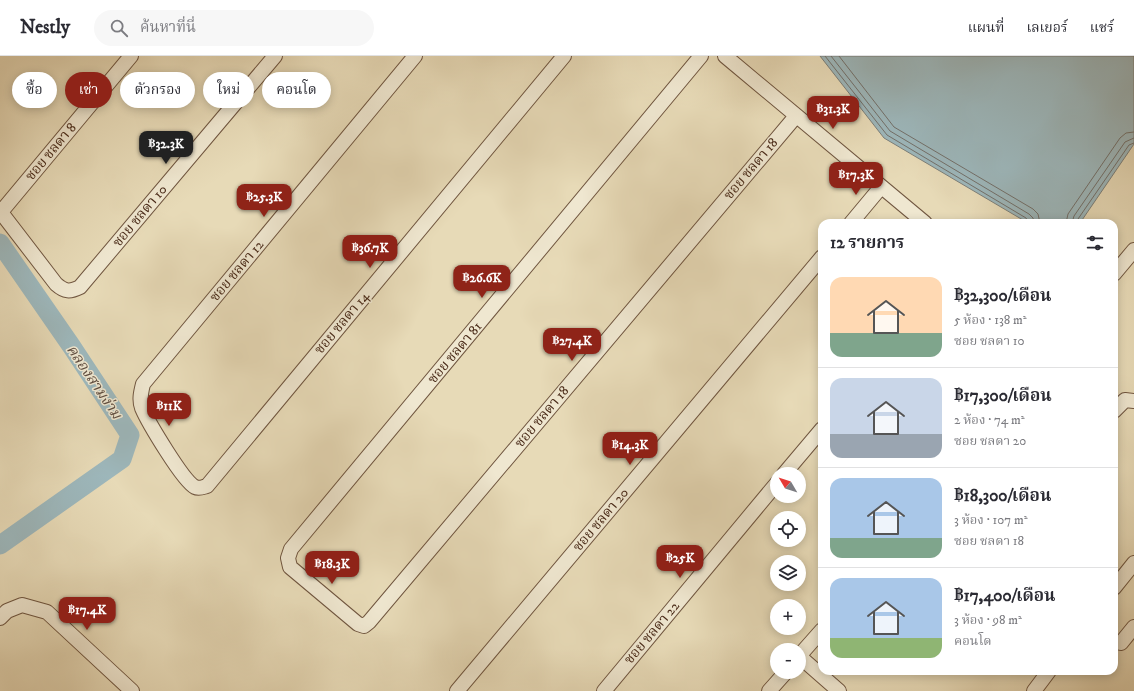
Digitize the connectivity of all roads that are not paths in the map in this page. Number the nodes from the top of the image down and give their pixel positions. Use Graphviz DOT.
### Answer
graph roads {
  1 [pos="131,56"];
  2 [pos="275,56"];
  3 [pos="415,56"];
  4 [pos="564,56"];
  5 [pos="701,56"];
  6 [pos="725,56"];
  7 [pos="796,116"];
  8 [pos="881,186"];
  9 [pos="0,211"];
  10 [pos="854,219"];
  11 [pos="921,219"];
  12 [pos="1134,250"];
  13 [pos="818,262"];
  14 [pos="1118,269"];
  15 [pos="1130,400"];
  16 [pos="1118,408"];
  17 [pos="818,434"];
  18 [pos="177,466"];
  19 [pos="790,467"];
  20 [pos="770,491"];
  21 [pos="1134,563"];
  22 [pos="1118,583"];
  23 [pos="0,618"];
  24 [pos="364,626"];
  25 [pos="1134,627"];
  26 [pos="818,635"];
  27 [pos="1121,643"];
  28 [pos="806,648"];
  29 [pos="806,662"];
  30 [pos="818,673"];
  31 [pos="821,675"];
  32 [pos="1046,675"];
  33 [pos="780,679"];
  34 [pos="126,689"];
  35 [pos="457,691"];
  36 [pos="604,691"];
  37 [pos="769,691"];
  38 [pos="839,691"];
  39 [pos="1034,691"];
  1 -- 9 [label="street, ซอย ชลดา 8"];
  2 -- 9 [label="street, ซอย ชลดา 10"];
  3 -- 18 [label="street, ซอย ชลดา 12"];
  4 -- 18 [label="street, ซอย ชลดา 14"];
  5 -- 24 [label="street, ซอย ชลดา 81"];
  6 -- 7 [label="street"];
  7 -- 8 [label="street"];
  7 -- 24 [label="street, ซอย ชลดา 18"];
  8 -- 10 [label="street"];
  8 -- 11 [label="street"];
  12 -- 14 [label="street"];
  13 -- 35 [label="street, ซอย ชลดา 20"];
  15 -- 16 [label="street"];
  17 -- 19 [label="street"];
  20 -- 36 [label="street, ซอย ชลดา 22"];
  21 -- 22 [label="street"];
  23 -- 34 [label="street"];
  25 -- 27 [label="street"];
  26 -- 28 [label="street"];
  29 -- 30 [label="street"];
  31 -- 38 [label="street"];
  32 -- 39 [label="street"];
  33 -- 37 [label="street"];
}
